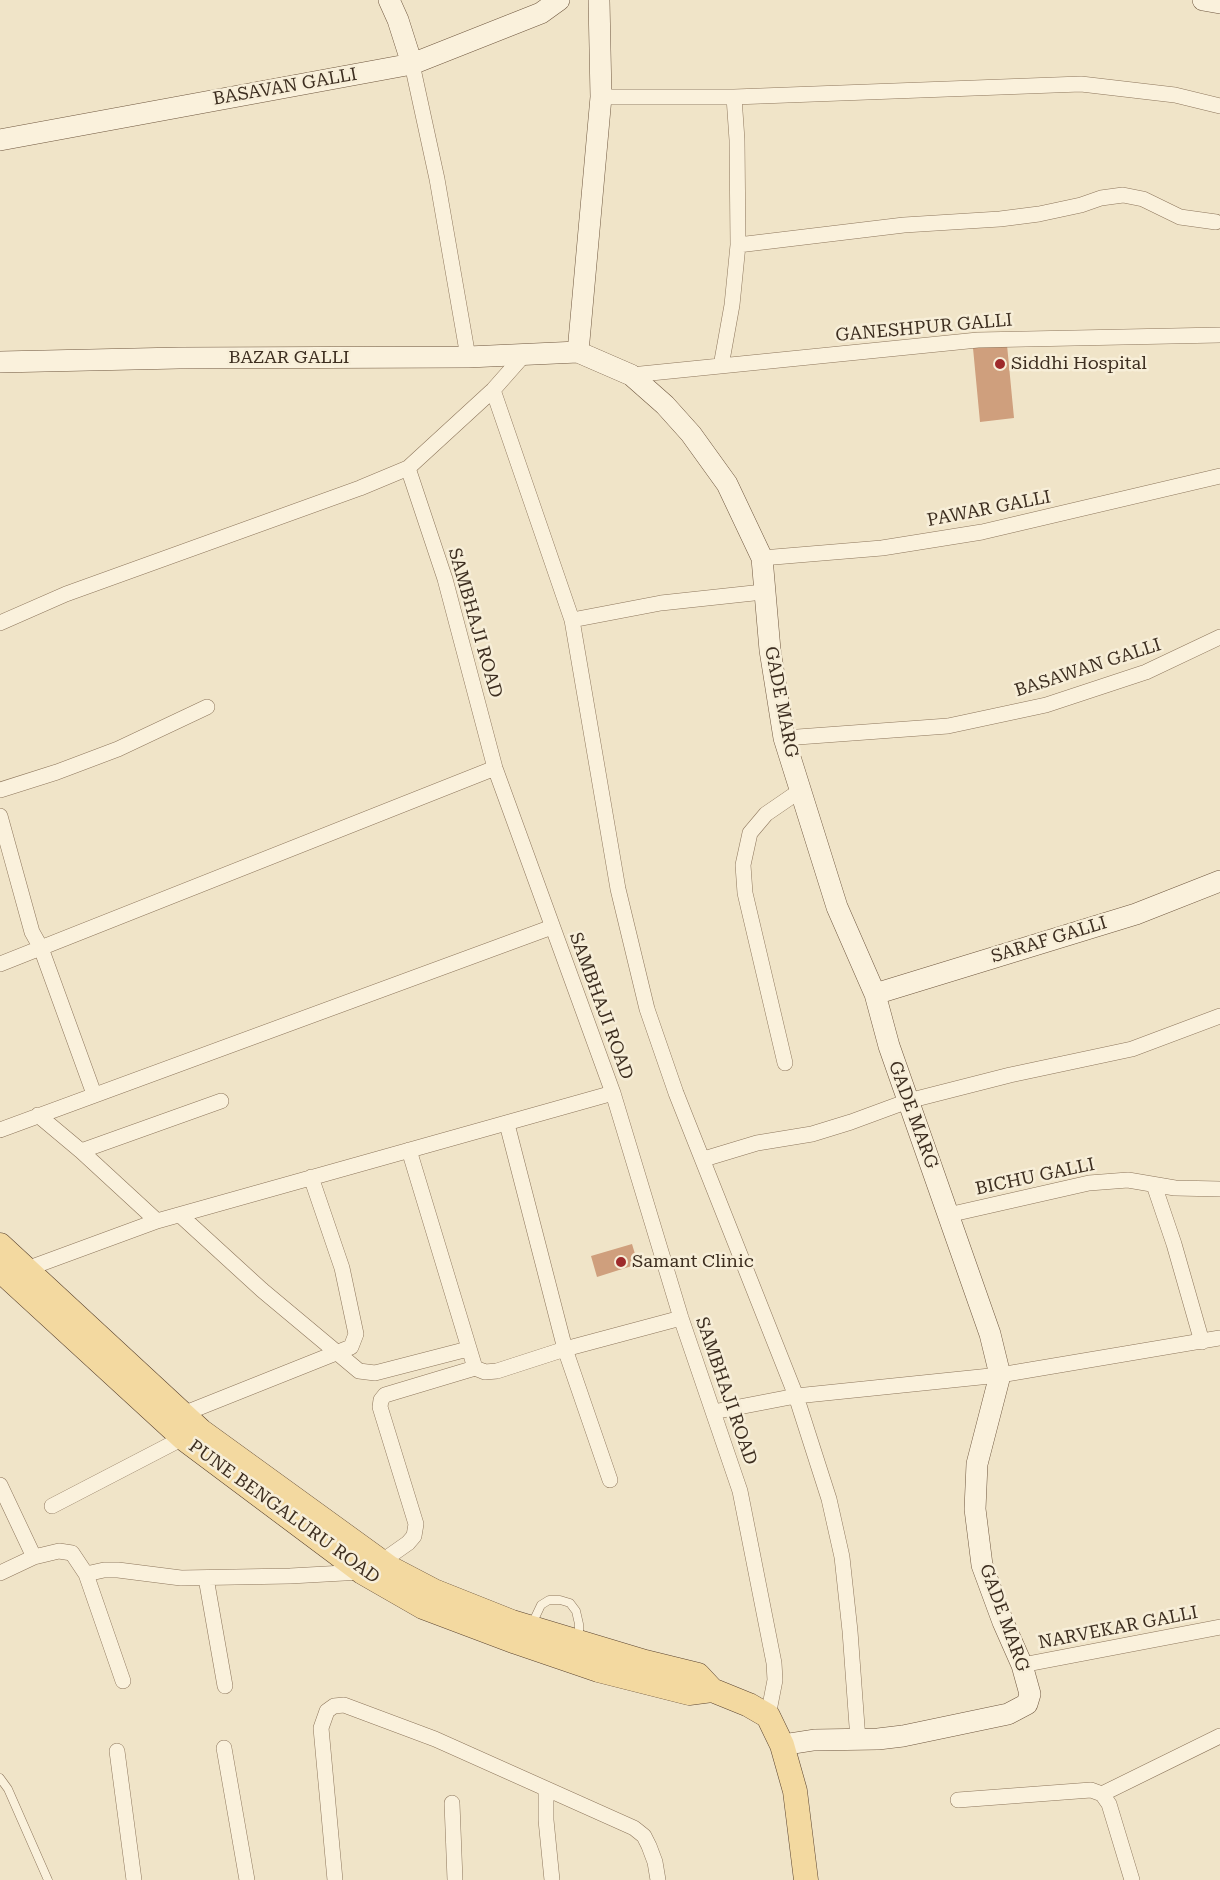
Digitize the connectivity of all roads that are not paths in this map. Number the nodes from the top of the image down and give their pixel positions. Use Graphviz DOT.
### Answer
graph roads {
  1 [pos="389,0"];
  2 [pos="559,0"];
  3 [pos="600,0"];
  4 [pos="1203,0"];
  5 [pos="1220,3"];
  6 [pos="412,64"];
  7 [pos="601,97"];
  8 [pos="734,97"];
  9 [pos="1220,106"];
  10 [pos="0,140"];
  11 [pos="1216,222"];
  12 [pos="738,245"];
  13 [pos="1220,335"];
  14 [pos="578,352"];
  15 [pos="523,356"];
  16 [pos="468,357"];
  17 [pos="0,362"];
  18 [pos="721,366"];
  19 [pos="631,375"];
  20 [pos="493,390"];
  21 [pos="408,468"];
  22 [pos="1220,476"];
  23 [pos="762,558"];
  24 [pos="763,592"];
  25 [pos="572,620"];
  26 [pos="0,623"];
  27 [pos="1220,637"];
  28 [pos="207,708"];
  29 [pos="784,738"];
  30 [pos="495,768"];
  31 [pos="0,790"];
  32 [pos="801,790"];
  33 [pos="0,816"];
  34 [pos="1220,881"];
  35 [pos="552,926"];
  36 [pos="41,948"];
  37 [pos="0,964"];
  38 [pos="875,994"];
  39 [pos="1220,1016"];
  40 [pos="785,1063"];
  41 [pos="94,1094"];
  42 [pos="613,1094"];
  43 [pos="221,1101"];
  44 [pos="908,1101"];
  45 [pos="38,1115"];
  46 [pos="507,1124"];
  47 [pos="0,1130"];
  48 [pos="409,1150"];
  49 [pos="81,1151"];
  50 [pos="704,1159"];
  51 [pos="312,1177"];
  52 [pos="1154,1185"];
  53 [pos="1220,1189"];
  54 [pos="180,1215"];
  55 [pos="948,1215"];
  56 [pos="157,1221"];
  57 [pos="0,1245"];
  58 [pos="11,1273"];
  59 [pos="681,1318"];
  60 [pos="1220,1338"];
  61 [pos="1202,1342"];
  62 [pos="468,1349"];
  63 [pos="565,1349"];
  64 [pos="339,1353"];
  65 [pos="475,1368"];
  66 [pos="1000,1375"];
  67 [pos="796,1396"];
  68 [pos="712,1412"];
  69 [pos="183,1414"];
  70 [pos="183,1438"];
  71 [pos="610,1480"];
  72 [pos="0,1485"];
  73 [pos="52,1506"];
  74 [pos="34,1558"];
  75 [pos="371,1567"];
  76 [pos="2,1568"];
  77 [pos="86,1574"];
  78 [pos="206,1578"];
  79 [pos="1220,1627"];
  80 [pos="530,1628"];
  81 [pos="579,1643"];
  82 [pos="1022,1665"];
  83 [pos="122,1682"];
  84 [pos="225,1686"];
  85 [pos="712,1690"];
  86 [pos="768,1716"];
  87 [pos="1220,1736"];
  88 [pos="858,1740"];
  89 [pos="782,1745"];
  90 [pos="224,1748"];
  91 [pos="117,1751"];
  92 [pos="0,1778"];
  93 [pos="546,1789"];
  94 [pos="1102,1794"];
  95 [pos="958,1800"];
  96 [pos="452,1803"];
  97 [pos="48,1880"];
  98 [pos="134,1880"];
  99 [pos="247,1880"];
  100 [pos="335,1880"];
  101 [pos="455,1880"];
  102 [pos="552,1880"];
  103 [pos="658,1880"];
  104 [pos="806,1880"];
  105 [pos="1132,1880"];
  1 -- 6 [label="street"];
  2 -- 6 [label="street, BASAVAN GALLI"];
  3 -- 7 [label="street"];
  4 -- 5 [label="street"];
  6 -- 10 [label="street, BASAVAN GALLI"];
  6 -- 16 [label="street"];
  7 -- 8 [label="street"];
  7 -- 14 [label="street"];
  8 -- 9 [label="street"];
  8 -- 12 [label="street"];
  11 -- 12 [label="street"];
  12 -- 18 [label="street"];
  13 -- 18 [label="street, GANESHPUR GALLI"];
  14 -- 15 [label="street, BAZAR GALLI"];
  14 -- 19 [label="street, GADE MARG"];
  15 -- 16 [label="street, BAZAR GALLI"];
  15 -- 20 [label="street"];
  16 -- 17 [label="street, BAZAR GALLI"];
  18 -- 19 [label="street, GANESHPUR GALLI"];
  19 -- 23 [label="street, GADE MARG"];
  20 -- 21 [label="street"];
  20 -- 25 [label="street"];
  21 -- 26 [label="street"];
  21 -- 30 [label="street, SAMBHAJI ROAD"];
  22 -- 23 [label="street, PAWAR GALLI"];
  23 -- 24 [label="street, GADE MARG"];
  24 -- 25 [label="street"];
  24 -- 29 [label="street, GADE MARG"];
  25 -- 50 [label="street"];
  27 -- 29 [label="street, BASAWAN GALLI"];
  28 -- 31 [label="street"];
  29 -- 32 [label="street, GADE MARG"];
  30 -- 35 [label="street, SAMBHAJI ROAD"];
  30 -- 36 [label="street"];
  32 -- 38 [label="street, GADE MARG"];
  32 -- 40 [label="street"];
  33 -- 36 [label="street"];
  34 -- 38 [label="street, SARAF GALLI"];
  35 -- 41 [label="street"];
  35 -- 42 [label="street, SAMBHAJI ROAD"];
  36 -- 37 [label="street"];
  36 -- 41 [label="street"];
  38 -- 44 [label="street, GADE MARG"];
  39 -- 44 [label="street"];
  41 -- 45 [label="street"];
  42 -- 46 [label="street"];
  42 -- 59 [label="street, SAMBHAJI ROAD"];
  43 -- 49 [label="street"];
  44 -- 50 [label="street"];
  44 -- 55 [label="street, GADE MARG"];
  45 -- 47 [label="street"];
  45 -- 49 [label="street"];
  46 -- 48 [label="street"];
  46 -- 63 [label="street"];
  48 -- 51 [label="street"];
  48 -- 62 [label="street"];
  49 -- 56 [label="street"];
  50 -- 67 [label="street"];
  51 -- 54 [label="street"];
  51 -- 64 [label="street"];
  52 -- 53 [label="street, BICHU GALLI"];
  52 -- 55 [label="street, BICHU GALLI"];
  52 -- 61 [label="street"];
  54 -- 56 [label="street"];
  54 -- 64 [label="street"];
  55 -- 66 [label="street, GADE MARG"];
  56 -- 58 [label="street"];
  57 -- 58 [label="main road"];
  58 -- 69 [label="main road"];
  58 -- 70 [label="main road, PUNE BENGALURU ROAD"];
  59 -- 63 [label="street"];
  59 -- 68 [label="street, SAMBHAJI ROAD"];
  60 -- 61 [label="street"];
  61 -- 66 [label="street"];
  62 -- 64 [label="street"];
  62 -- 65 [label="street"];
  63 -- 65 [label="street"];
  63 -- 71 [label="street"];
  64 -- 69 [label="street"];
  65 -- 75 [label="street"];
  66 -- 67 [label="street"];
  66 -- 82 [label="street, GADE MARG"];
  67 -- 68 [label="street"];
  67 -- 88 [label="street"];
  68 -- 86 [label="street, SAMBHAJI ROAD"];
  69 -- 75 [label="main road"];
  70 -- 73 [label="street"];
  70 -- 75 [label="main road, PUNE BENGALURU ROAD"];
  72 -- 74 [label="street"];
  74 -- 76 [label="street"];
  74 -- 77 [label="street"];
  75 -- 78 [label="street"];
  75 -- 80 [label="main road"];
  75 -- 85 [label="main road, PUNE BENGALURU ROAD"];
  77 -- 78 [label="street"];
  77 -- 83 [label="street"];
  78 -- 84 [label="street"];
  79 -- 82 [label="street, NARVEKAR GALLI"];
  80 -- 81 [label="main road"];
  80 -- 81 [label="lane"];
  81 -- 85 [label="main road"];
  82 -- 88 [label="street, GADE MARG"];
  85 -- 86 [label="main road, PUNE BENGALURU ROAD"];
  86 -- 89 [label="main road"];
  87 -- 94 [label="street"];
  88 -- 89 [label="street, GADE MARG"];
  89 -- 104 [label="main road"];
  90 -- 99 [label="street"];
  91 -- 98 [label="street"];
  92 -- 97 [label="lane"];
  93 -- 100 [label="street"];
  93 -- 102 [label="street"];
  93 -- 103 [label="street"];
  94 -- 95 [label="street"];
  94 -- 105 [label="street"];
  96 -- 101 [label="street"];
}
